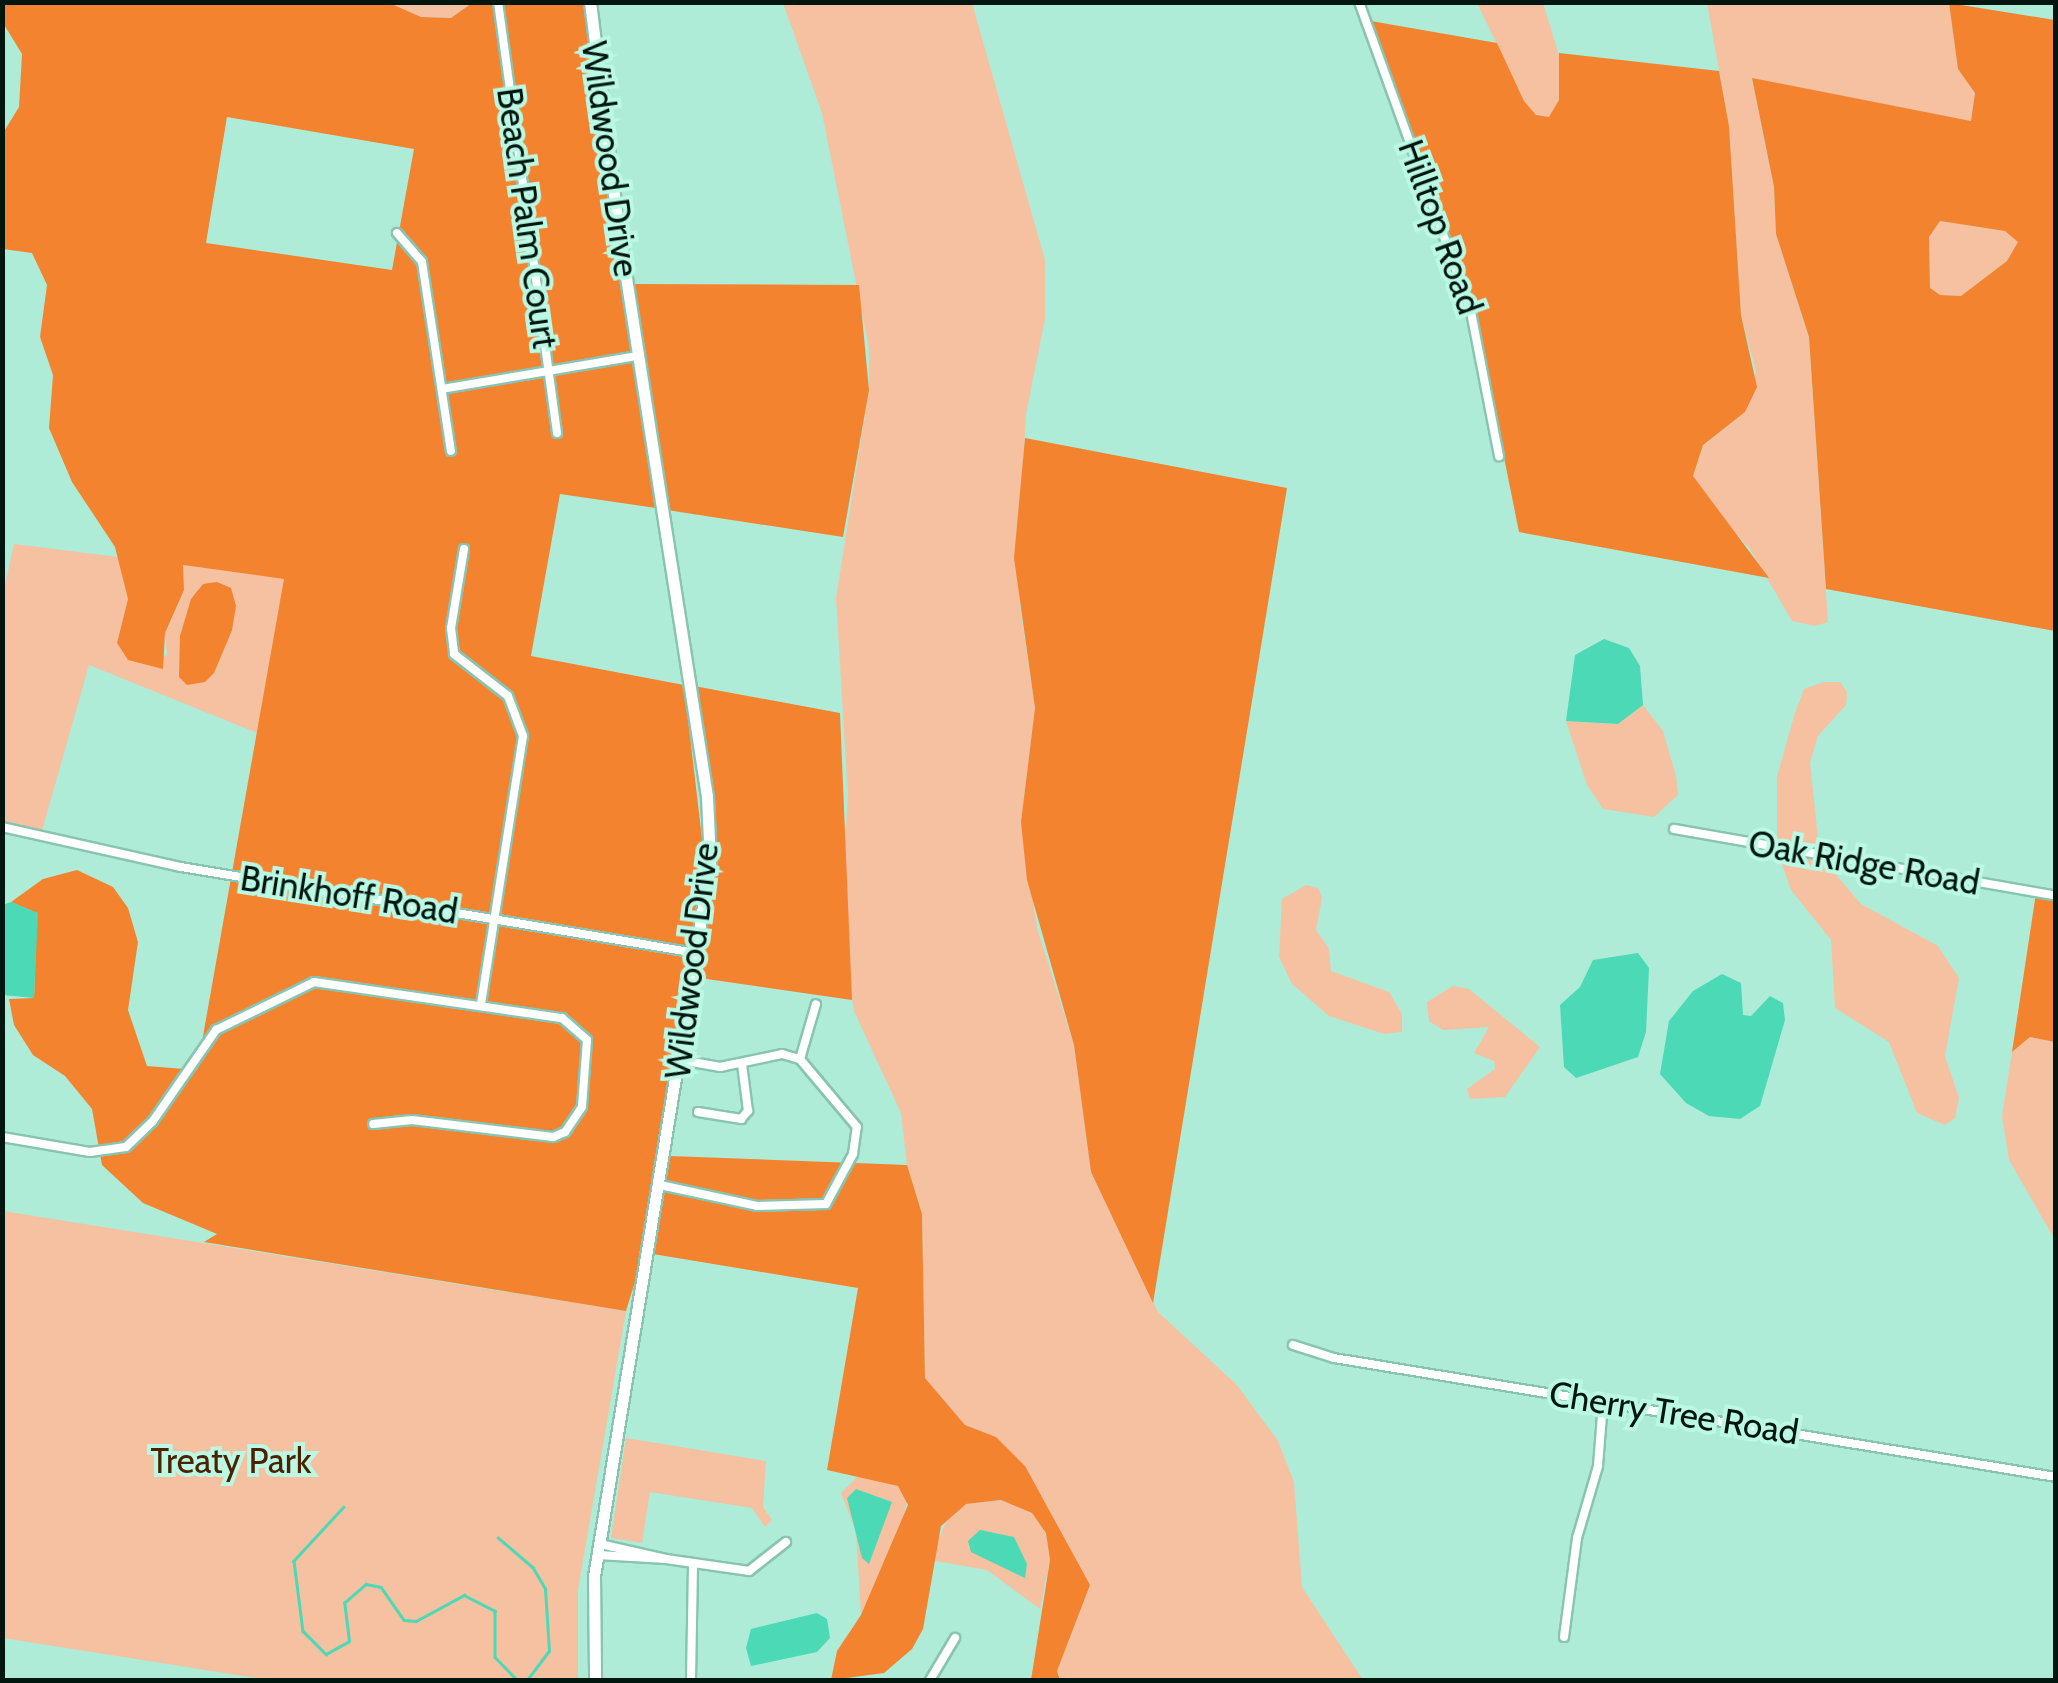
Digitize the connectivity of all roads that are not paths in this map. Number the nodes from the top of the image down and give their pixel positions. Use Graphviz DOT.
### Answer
graph roads {
  1 [pos="498,2"];
  2 [pos="590,2"];
  3 [pos="1358,2"];
  4 [pos="398,233"];
  5 [pos="638,356"];
  6 [pos="549,370"];
  7 [pos="442,389"];
  8 [pos="557,432"];
  9 [pos="451,451"];
  10 [pos="1499,456"];
  11 [pos="464,549"];
  12 [pos="2,827"];
  13 [pos="1674,829"];
  14 [pos="2056,896"];
  15 [pos="495,919"];
  16 [pos="698,953"];
  17 [pos="481,1004"];
  18 [pos="816,1004"];
  19 [pos="800,1059"];
  20 [pos="681,1060"];
  21 [pos="742,1064"];
  22 [pos="698,1112"];
  23 [pos="373,1124"];
  24 [pos="2,1138"];
  25 [pos="660,1185"];
  26 [pos="1293,1345"];
  27 [pos="1603,1403"];
  28 [pos="2056,1477"];
  29 [pos="786,1542"];
  30 [pos="599,1550"];
  31 [pos="693,1563"];
  32 [pos="955,1638"];
  33 [pos="1564,1638"];
  34 [pos="595,1680"];
  35 [pos="692,1680"];
  36 [pos="930,1680"];
  1 -- 6 [label="street, Beach Palm Court"];
  2 -- 5 [label="street, Wildwood Drive"];
  3 -- 10 [label="street, Hilltop Road"];
  4 -- 7 [label="street"];
  5 -- 6 [label="street"];
  5 -- 16 [label="street, Wildwood Drive"];
  6 -- 7 [label="street"];
  6 -- 8 [label="street, Beach Palm Court"];
  7 -- 9 [label="street"];
  11 -- 15 [label="street"];
  12 -- 15 [label="street, Brinkhoff Road"];
  13 -- 14 [label="street, Oak Ridge Road"];
  15 -- 16 [label="street, Brinkhoff Road"];
  15 -- 17 [label="street"];
  16 -- 20 [label="street, Wildwood Drive"];
  17 -- 23 [label="street"];
  17 -- 24 [label="street"];
  18 -- 19 [label="street"];
  19 -- 21 [label="street"];
  19 -- 25 [label="street"];
  20 -- 21 [label="street"];
  20 -- 25 [label="street, Wildwood Drive"];
  21 -- 22 [label="street"];
  25 -- 30 [label="street, Wildwood Drive"];
  26 -- 27 [label="street, Cherry Tree Road"];
  27 -- 28 [label="street, Cherry Tree Road"];
  27 -- 33 [label="street"];
  29 -- 31 [label="street"];
  30 -- 31 [label="street"];
  30 -- 34 [label="street, Wildwood Drive"];
  31 -- 35 [label="street"];
  32 -- 36 [label="street"];
}
